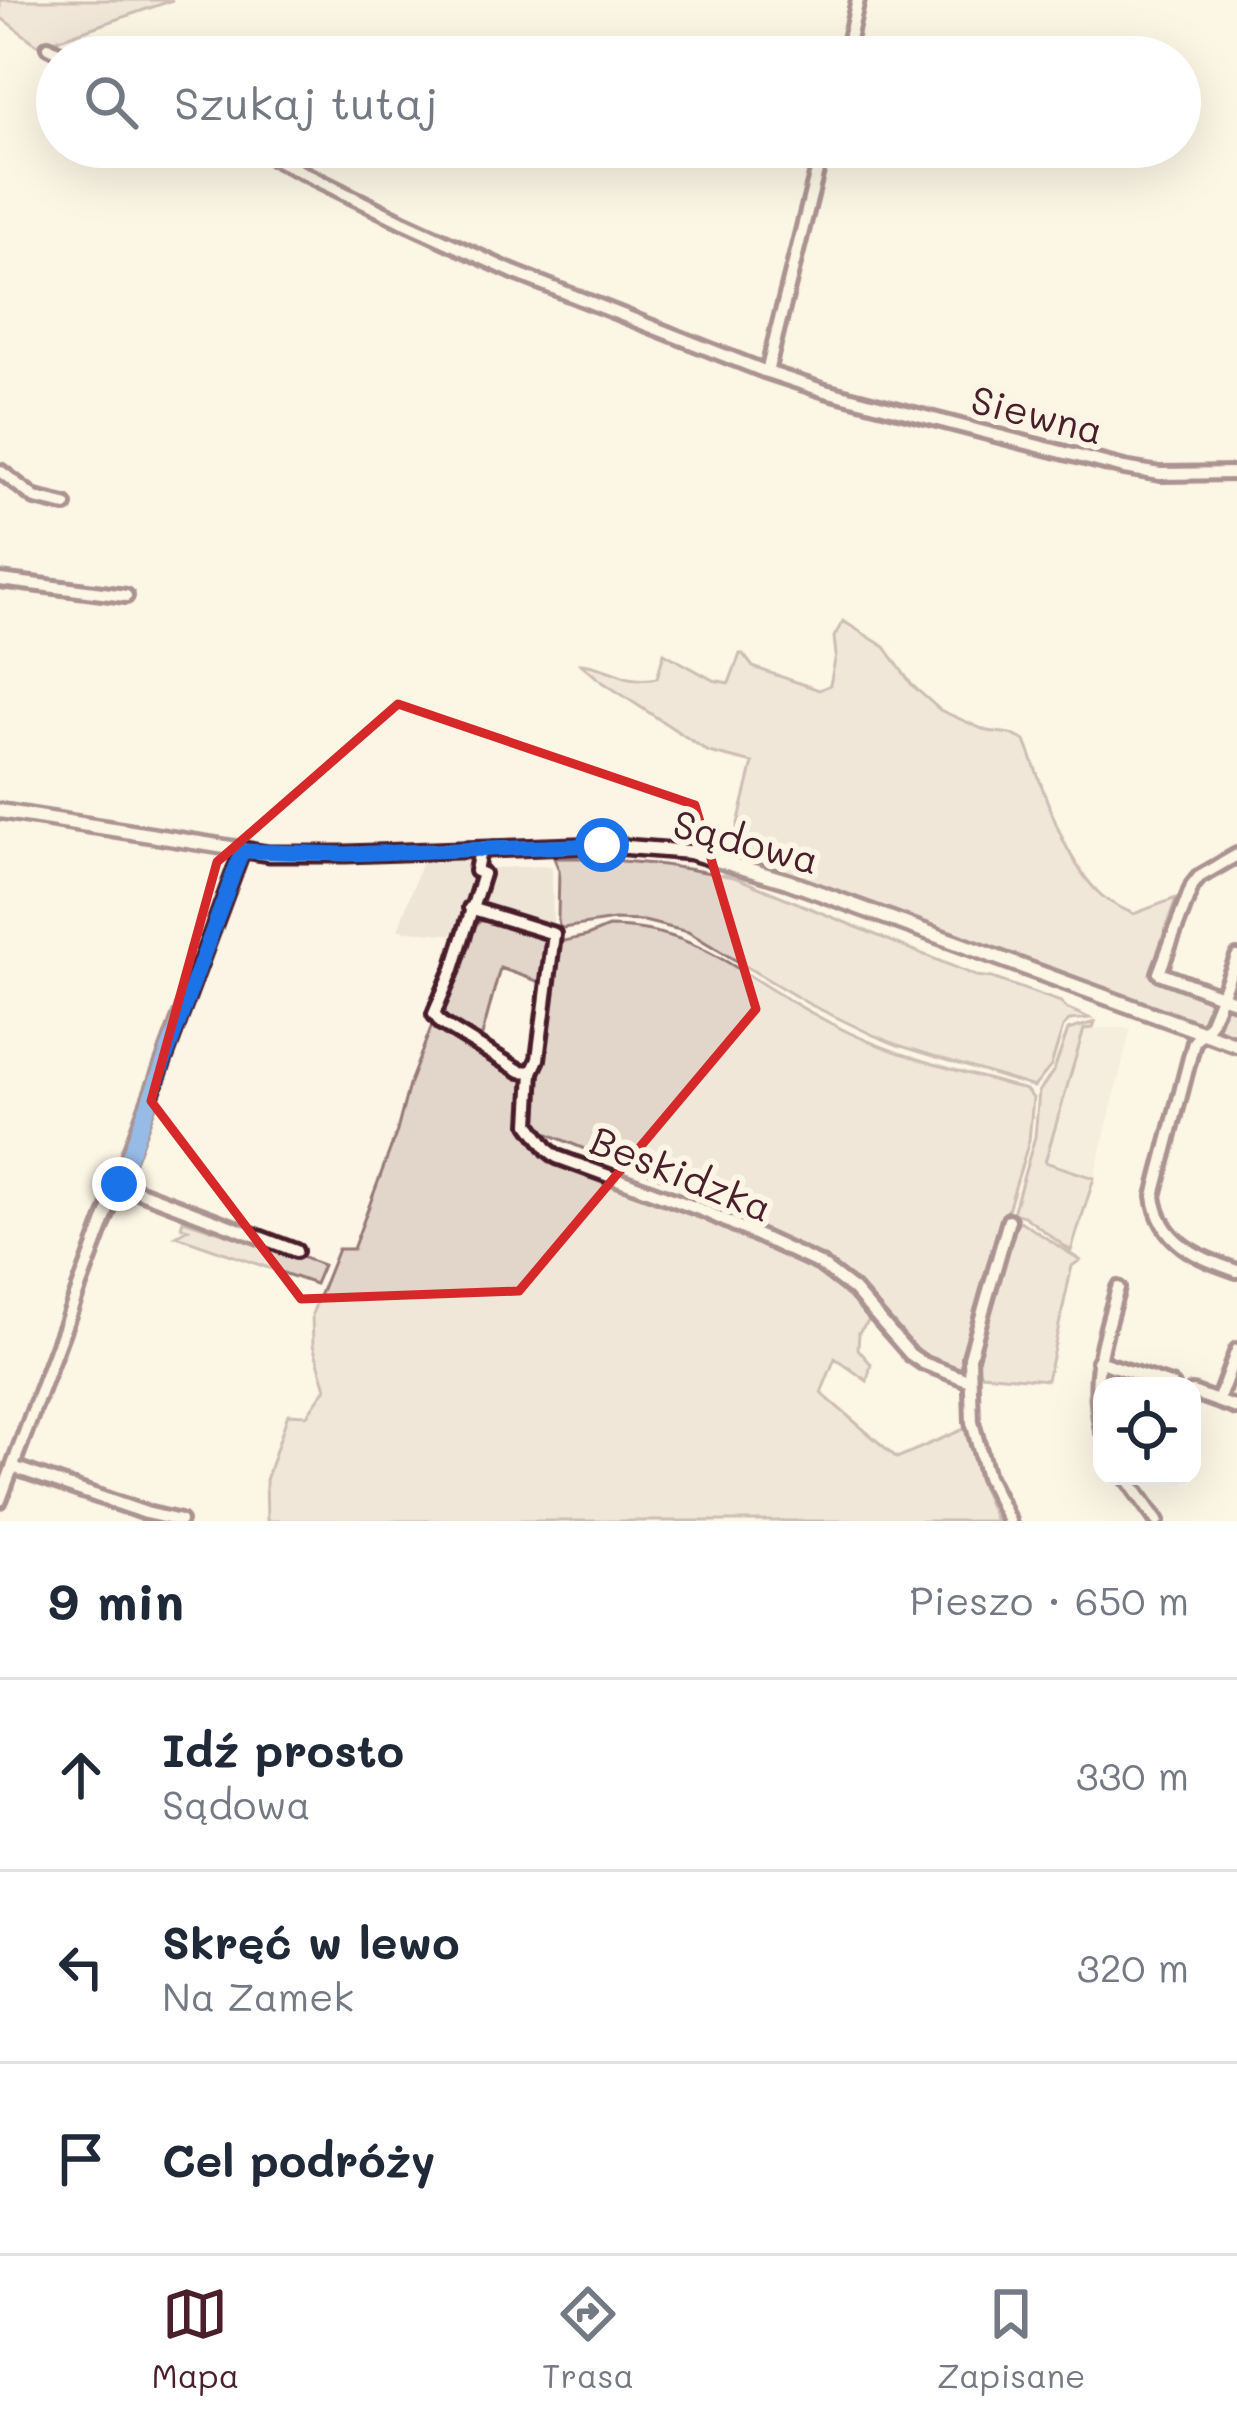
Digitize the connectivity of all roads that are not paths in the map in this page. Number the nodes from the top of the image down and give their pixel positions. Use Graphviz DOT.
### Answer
graph roads {
  1 [pos="858,0"];
  2 [pos="849,36"];
  3 [pos="294,168"];
  4 [pos="818,168"];
  5 [pos="767,372"];
  6 [pos="0,471"];
  7 [pos="1237,472"];
  8 [pos="65,505"];
  9 [pos="0,580"];
  10 [pos="126,596"];
  11 [pos="0,811"];
  12 [pos="480,850"];
  13 [pos="242,851"];
  14 [pos="1237,855"];
  15 [pos="470,908"];
  16 [pos="1237,957"];
  17 [pos="1221,996"];
  18 [pos="1237,1002"];
  19 [pos="1203,1032"];
  20 [pos="1237,1045"];
  21 [pos="532,1072"];
  22 [pos="119,1184"];
  23 [pos="1009,1220"];
  24 [pos="296,1251"];
  25 [pos="1237,1271"];
  26 [pos="1118,1288"];
  27 [pos="1237,1350"];
  28 [pos="1098,1361"];
  29 [pos="1097,1377"];
  30 [pos="1146,1377"];
  31 [pos="970,1381"];
  32 [pos="1201,1395"];
  33 [pos="1218,1401"];
  34 [pos="1237,1408"];
  35 [pos="13,1467"];
  36 [pos="1131,1485"];
  37 [pos="0,1500"];
  38 [pos="180,1521"];
  39 [pos="1009,1521"];
  40 [pos="1157,1521"];
  1 -- 2 [label="street"];
  3 -- 5 [label="street, Siewna"];
  4 -- 5 [label="street"];
  5 -- 7 [label="street, Siewna"];
  6 -- 8 [label="street"];
  9 -- 10 [label="street"];
  11 -- 13 [label="main road, Sądowa"];
  12 -- 13 [label="main road, Sądowa"];
  12 -- 15 [label="street"];
  12 -- 19 [label="main road, Sądowa"];
  13 -- 22 [label="street"];
  14 -- 17 [label="street"];
  15 -- 21 [label="street"];
  15 -- 21 [label="street, Beskidzka"];
  16 -- 17 [label="street"];
  17 -- 18 [label="street"];
  17 -- 19 [label="street"];
  19 -- 20 [label="main road, Sądowa"];
  19 -- 25 [label="street"];
  21 -- 31 [label="street, Beskidzka"];
  22 -- 24 [label="street"];
  22 -- 35 [label="street"];
  23 -- 31 [label="street"];
  26 -- 28 [label="street"];
  27 -- 33 [label="street"];
  28 -- 29 [label="street"];
  28 -- 30 [label="street"];
  31 -- 39 [label="street"];
  32 -- 33 [label="street"];
  33 -- 34 [label="street"];
  35 -- 37 [label="street"];
  35 -- 38 [label="street"];
  36 -- 40 [label="street"];
}
